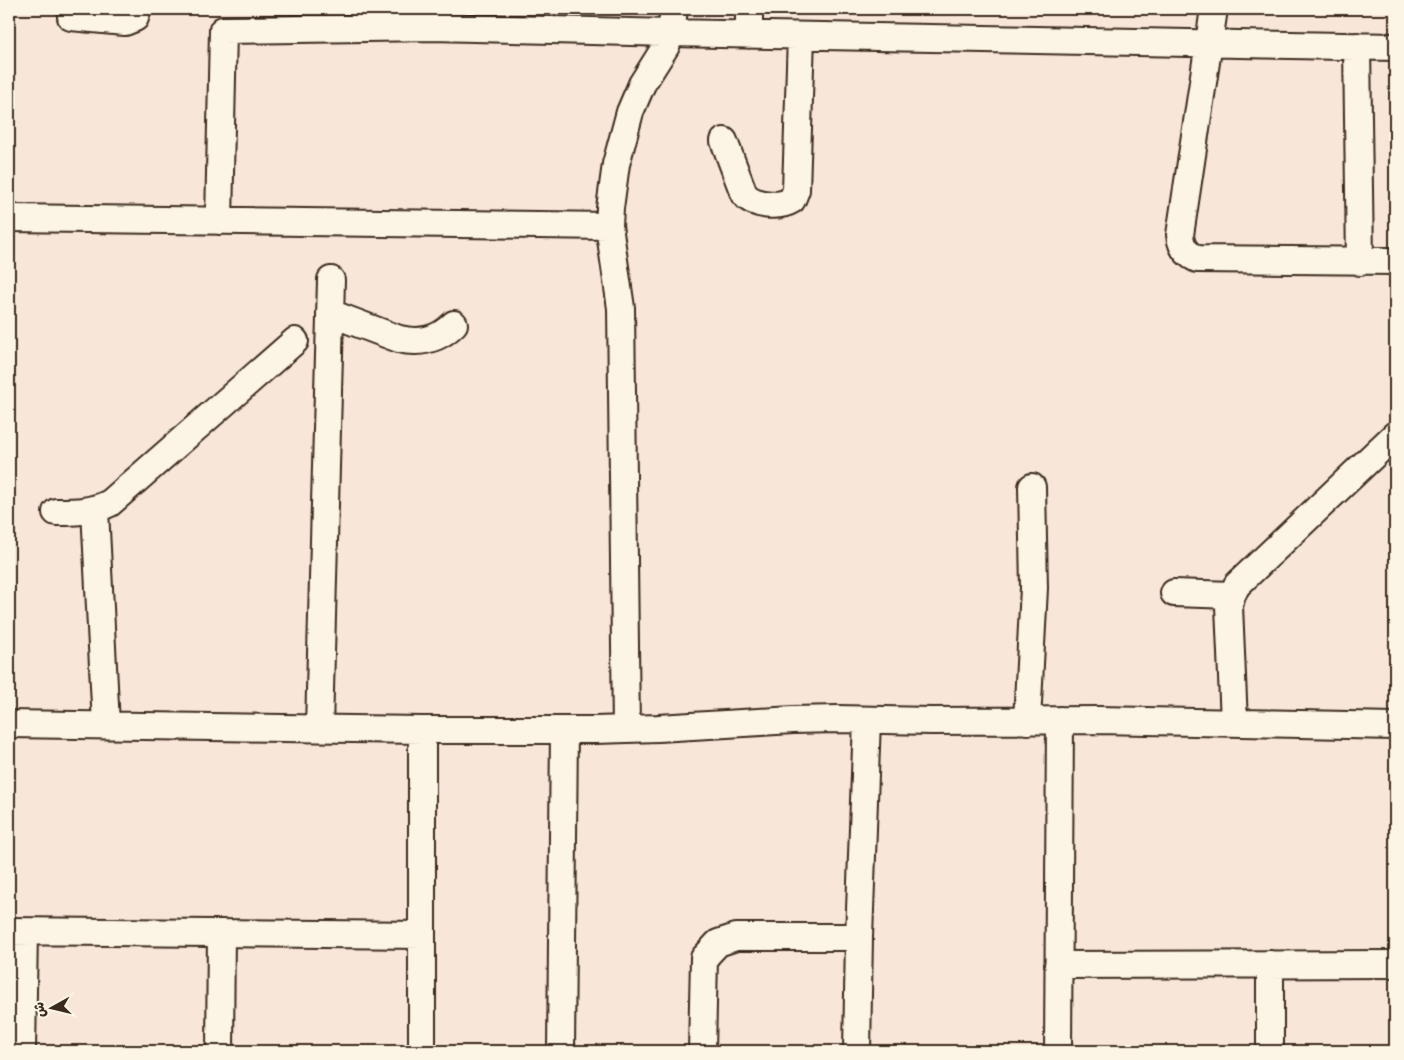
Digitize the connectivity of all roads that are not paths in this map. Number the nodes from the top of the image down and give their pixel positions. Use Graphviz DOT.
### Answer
graph roads {
  1 [pos="138,9"];
  2 [pos="749,9"];
  3 [pos="1214,9"];
  4 [pos="71,17"];
  5 [pos="432,18"];
  6 [pos="223,19"];
  7 [pos="673,21"];
  8 [pos="750,35"];
  9 [pos="802,36"];
  10 [pos="1209,44"];
  11 [pos="1357,46"];
  12 [pos="1395,47"];
  13 [pos="724,141"];
  14 [pos="9,218"];
  15 [pos="219,221"];
  16 [pos="609,226"];
  17 [pos="1395,261"];
  18 [pos="1360,262"];
  19 [pos="331,280"];
  20 [pos="330,313"];
  21 [pos="454,324"];
  22 [pos="295,341"];
  23 [pos="1395,435"];
  24 [pos="1032,488"];
  25 [pos="95,510"];
  26 [pos="56,512"];
  27 [pos="1174,593"];
  28 [pos="1232,595"];
  29 [pos="867,720"];
  30 [pos="1027,720"];
  31 [pos="1060,720"];
  32 [pos="1234,723"];
  33 [pos="9,724"];
  34 [pos="106,725"];
  35 [pos="1395,726"];
  36 [pos="319,728"];
  37 [pos="626,729"];
  38 [pos="422,730"];
  39 [pos="564,730"];
  40 [pos="16,932"];
  41 [pos="221,933"];
  42 [pos="422,936"];
  43 [pos="859,937"];
  44 [pos="1270,964"];
  45 [pos="1395,964"];
  46 [pos="1058,965"];
  47 [pos="22,1051"];
  48 [pos="220,1051"];
  49 [pos="422,1051"];
  50 [pos="561,1051"];
  51 [pos="702,1051"];
  52 [pos="857,1051"];
  53 [pos="1058,1051"];
  54 [pos="1270,1051"];
  1 -- 4 [label="street"];
  2 -- 8 [label="street"];
  3 -- 10 [label="street"];
  5 -- 6 [label="street"];
  5 -- 7 [label="street"];
  6 -- 15 [label="street"];
  7 -- 8 [label="street"];
  7 -- 16 [label="street"];
  8 -- 9 [label="street"];
  9 -- 10 [label="street"];
  9 -- 13 [label="street"];
  10 -- 11 [label="street"];
  10 -- 18 [label="street"];
  11 -- 12 [label="street"];
  11 -- 18 [label="street"];
  14 -- 15 [label="street"];
  15 -- 16 [label="street"];
  16 -- 37 [label="street"];
  17 -- 18 [label="street"];
  19 -- 20 [label="street"];
  20 -- 21 [label="street"];
  20 -- 36 [label="street"];
  22 -- 25 [label="street"];
  23 -- 28 [label="street"];
  24 -- 30 [label="street"];
  25 -- 26 [label="street"];
  25 -- 34 [label="street"];
  27 -- 28 [label="street"];
  28 -- 32 [label="street"];
  29 -- 30 [label="street"];
  29 -- 37 [label="street"];
  29 -- 43 [label="street"];
  30 -- 31 [label="street"];
  31 -- 32 [label="street"];
  31 -- 46 [label="street"];
  32 -- 35 [label="street"];
  33 -- 34 [label="street"];
  34 -- 36 [label="street"];
  36 -- 38 [label="street"];
  37 -- 39 [label="street"];
  38 -- 39 [label="street"];
  38 -- 42 [label="street"];
  39 -- 50 [label="street"];
  40 -- 41 [label="street"];
  40 -- 47 [label="street"];
  41 -- 42 [label="street"];
  41 -- 48 [label="street"];
  42 -- 49 [label="street"];
  43 -- 51 [label="street"];
  43 -- 52 [label="street"];
  44 -- 45 [label="street"];
  44 -- 46 [label="street"];
  44 -- 54 [label="street"];
  46 -- 53 [label="street"];
}
